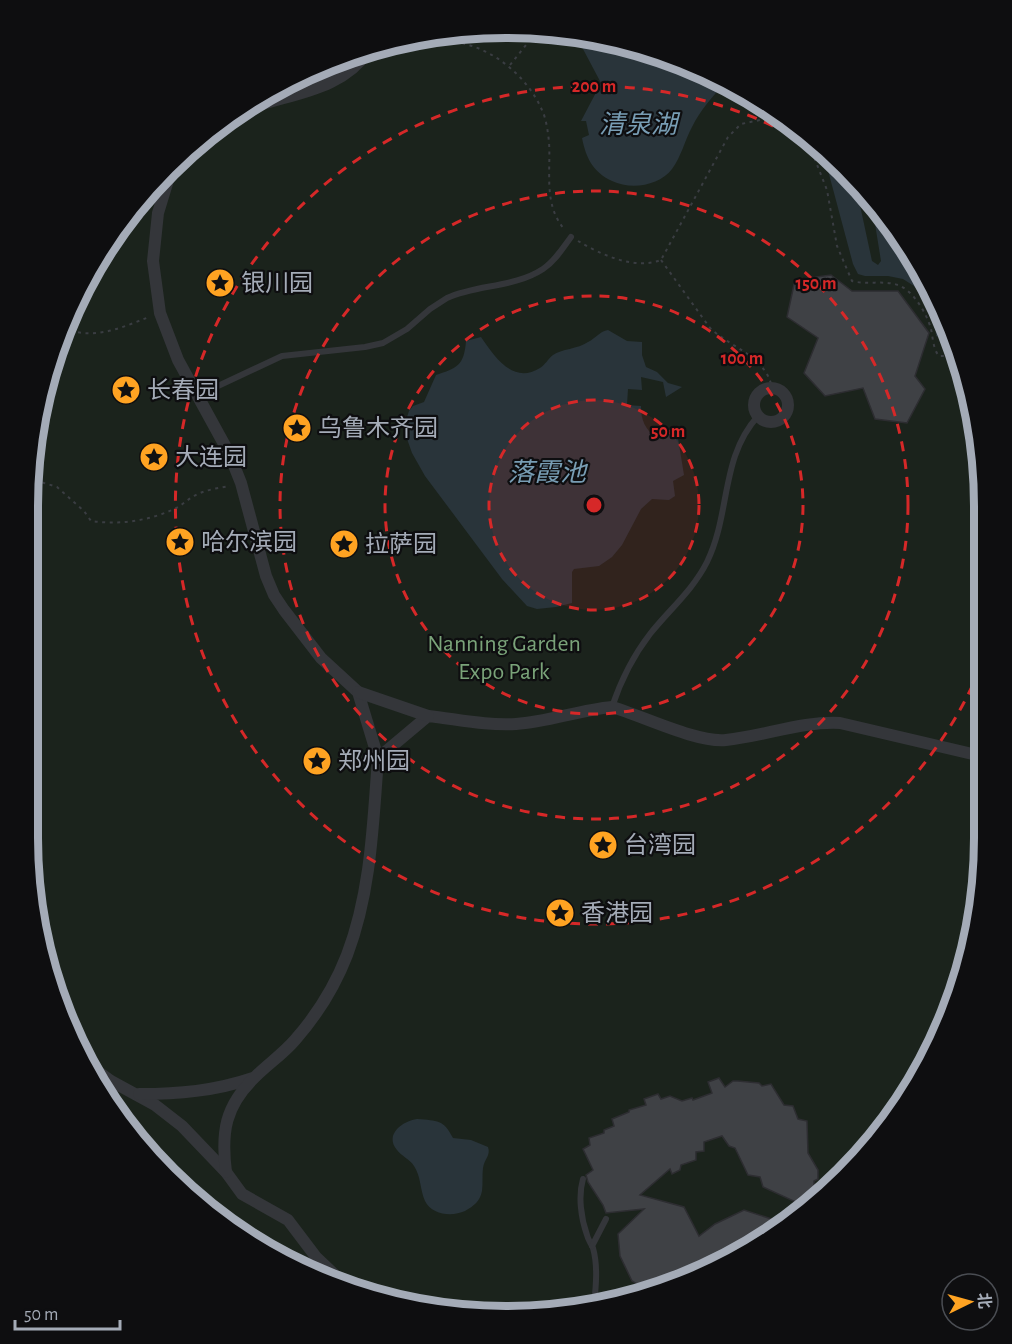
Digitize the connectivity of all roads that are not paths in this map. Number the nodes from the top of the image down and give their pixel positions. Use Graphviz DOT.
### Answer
graph roads {
  1 [pos="361,60"];
  2 [pos="264,105"];
  3 [pos="167,183"];
  4 [pos="571,237"];
  5 [pos="199,398"];
  6 [pos="758,416"];
  7 [pos="358,692"];
  8 [pos="612,707"];
  9 [pos="428,716"];
  10 [pos="975,755"];
  11 [pos="378,758"];
  12 [pos="253,1078"];
  13 [pos="105,1080"];
  14 [pos="138,1094"];
  15 [pos="226,1172"];
  16 [pos="583,1179"];
  17 [pos="606,1219"];
  18 [pos="592,1246"];
  19 [pos="335,1274"];
  20 [pos="595,1297"];
  1 -- 2 [label="street"];
  3 -- 5 [label="street"];
  4 -- 5 [label="lane"];
  5 -- 7 [label="street"];
  6 -- 6 [label="street"];
  6 -- 8 [label="lane"];
  7 -- 9 [label="street"];
  7 -- 11 [label="street"];
  8 -- 9 [label="street"];
  8 -- 10 [label="street"];
  9 -- 11 [label="street"];
  11 -- 12 [label="street"];
  12 -- 14 [label="street"];
  12 -- 15 [label="street"];
  13 -- 14 [label="street"];
  14 -- 15 [label="street"];
  15 -- 19 [label="street"];
  16 -- 18 [label="lane"];
  17 -- 18 [label="lane"];
  18 -- 20 [label="lane"];
}
